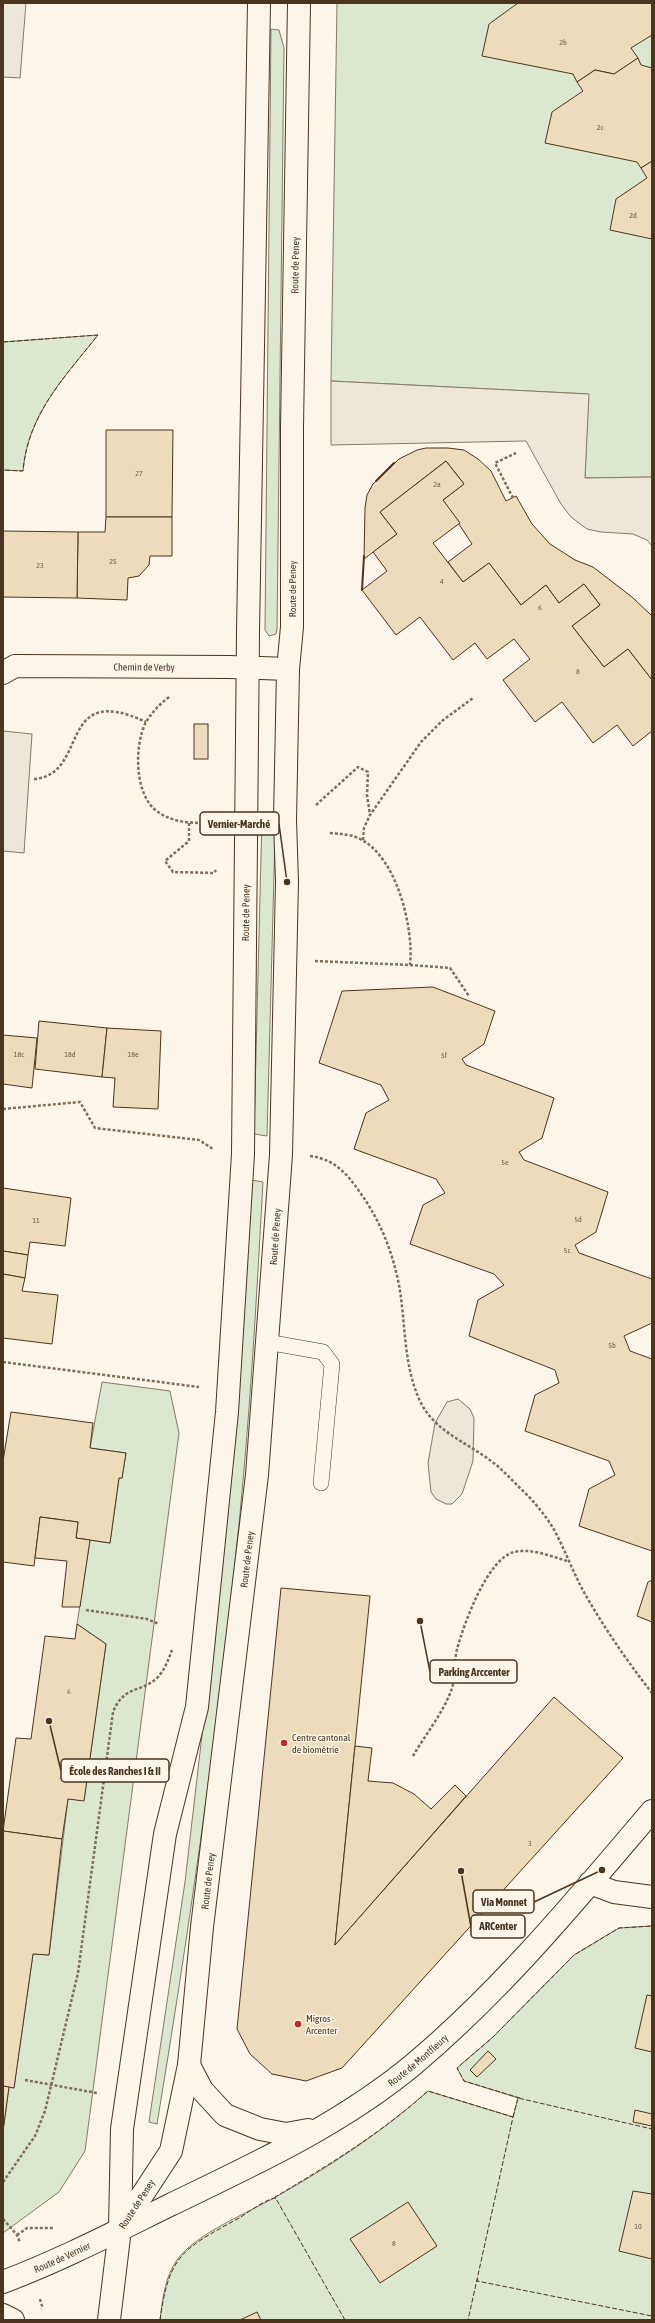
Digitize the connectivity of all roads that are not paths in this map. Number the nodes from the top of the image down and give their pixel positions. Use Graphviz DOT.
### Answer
graph roads {
  1 [pos="259,3"];
  2 [pos="299,3"];
  3 [pos="249,667"];
  4 [pos="288,669"];
  5 [pos="3,673"];
  6 [pos="267,1342"];
  7 [pos="321,1483"];
  8 [pos="652,1811"];
  9 [pos="590,1883"];
  10 [pos="652,1898"];
  11 [pos="189,2065"];
  12 [pos="323,2127"];
  13 [pos="120,2229"];
  14 [pos="3,2282"];
  15 [pos="3,2315"];
  16 [pos="13,2320"];
  17 [pos="109,2320"];
  1 -- 3 [label="main road, Route de Peney"];
  2 -- 4 [label="main road, Route de Peney"];
  3 -- 4 [label="main road, Chemin de Verby"];
  3 -- 5 [label="main road, Chemin de Verby"];
  3 -- 13 [label="main road, Route de Peney"];
  4 -- 6 [label="main road, Route de Peney"];
  6 -- 7 [label="lane"];
  6 -- 11 [label="main road, Route de Peney"];
  8 -- 9 [label="main road, Route de Montfleury"];
  9 -- 10 [label="main road"];
  9 -- 12 [label="main road, Route de Montfleury"];
  11 -- 12 [label="main road"];
  11 -- 13 [label="main road, Route de Peney"];
  12 -- 13 [label="main road, Route de Montfleury"];
  13 -- 14 [label="main road, Route de Vernier"];
  13 -- 17 [label="main road"];
  15 -- 16 [label="main road"];
}
